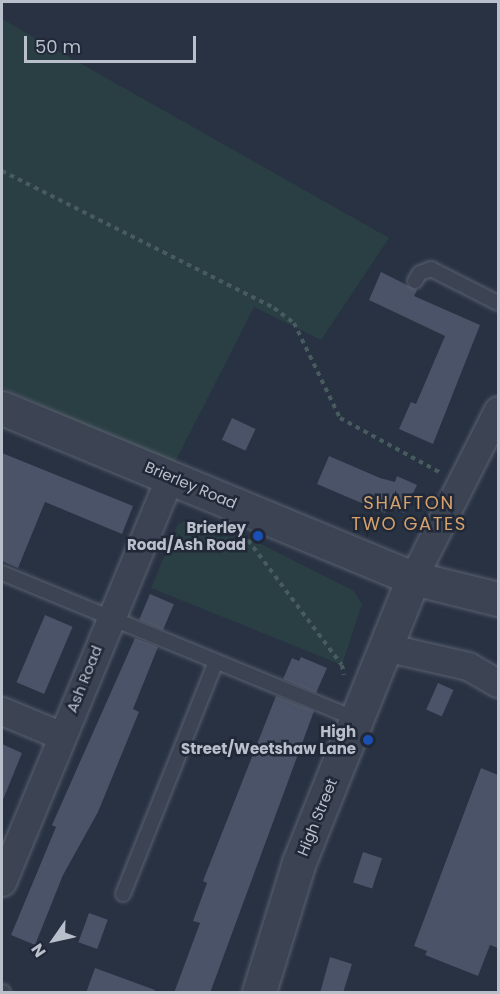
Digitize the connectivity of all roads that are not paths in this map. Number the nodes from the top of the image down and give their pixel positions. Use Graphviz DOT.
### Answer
graph roads {
  1 [pos="415,281"];
  2 [pos="498,303"];
  3 [pos="2,408"];
  4 [pos="498,410"];
  5 [pos="170,477"];
  6 [pos="2,573"];
  7 [pos="413,578"];
  8 [pos="498,599"];
  9 [pos="109,617"];
  10 [pos="385,647"];
  11 [pos="216,662"];
  12 [pos="498,683"];
  13 [pos="2,711"];
  14 [pos="356,719"];
  15 [pos="62,736"];
  16 [pos="2,882"];
  17 [pos="123,894"];
  18 [pos="259,993"];
  1 -- 2 [label="lane"];
  3 -- 5 [label="street, Brierley Road"];
  4 -- 7 [label="street"];
  5 -- 7 [label="street, Brierley Road"];
  5 -- 9 [label="street, Ash Road"];
  6 -- 9 [label="lane"];
  7 -- 8 [label="street, Brierley Road"];
  7 -- 10 [label="street, High Street"];
  9 -- 11 [label="lane"];
  9 -- 15 [label="street, Ash Road"];
  10 -- 12 [label="street"];
  10 -- 14 [label="street, High Street"];
  11 -- 14 [label="lane"];
  11 -- 17 [label="lane"];
  13 -- 15 [label="street"];
  14 -- 18 [label="street, High Street"];
  15 -- 16 [label="street, Ash Road"];
}
